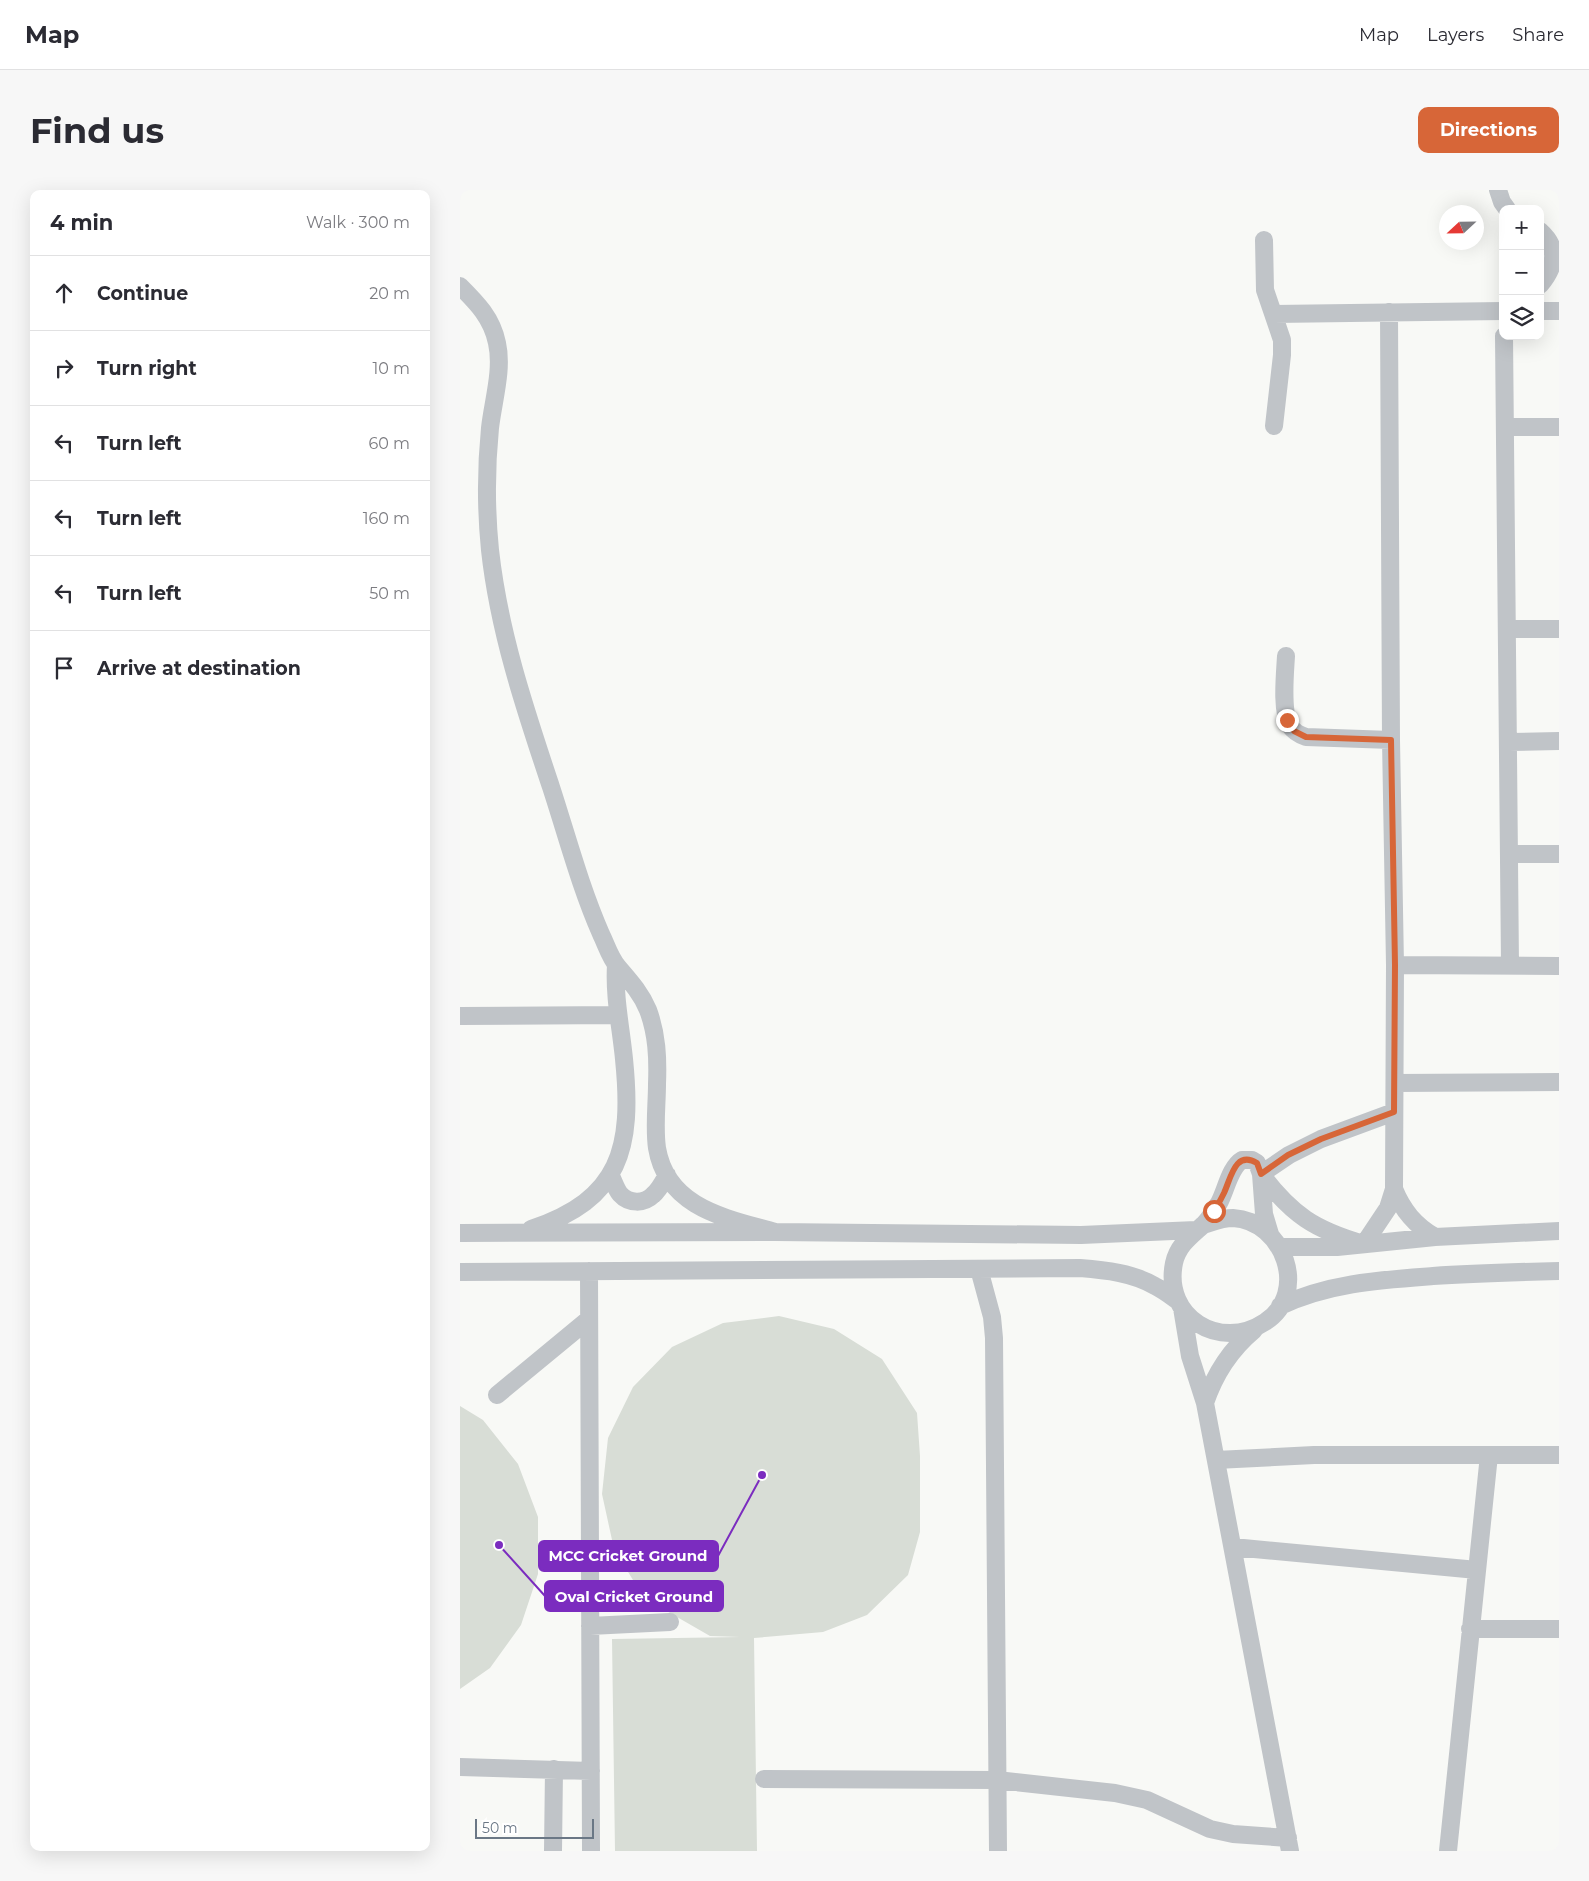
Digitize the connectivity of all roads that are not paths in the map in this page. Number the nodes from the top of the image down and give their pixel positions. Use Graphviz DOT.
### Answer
graph roads {
  1 [pos="1498,190"];
  2 [pos="1504,205"];
  3 [pos="1544,234"];
  4 [pos="1264,240"];
  5 [pos="1544,279"];
  6 [pos="460,286"];
  7 [pos="1544,311"];
  8 [pos="1559,311"];
  9 [pos="1389,312"];
  10 [pos="1499,312"];
  11 [pos="1274,314"];
  12 [pos="1504,340"];
  13 [pos="1274,426"];
  14 [pos="1505,427"];
  15 [pos="1559,427"];
  16 [pos="1507,629"];
  17 [pos="1559,629"];
  18 [pos="1286,656"];
  19 [pos="1391,740"];
  20 [pos="1559,741"];
  21 [pos="1508,742"];
  22 [pos="1509,854"];
  23 [pos="1559,854"];
  24 [pos="616,965"];
  25 [pos="1395,965"];
  26 [pos="1510,966"];
  27 [pos="1559,966"];
  28 [pos="618,1015"];
  29 [pos="460,1016"];
  30 [pos="1559,1082"];
  31 [pos="1395,1083"];
  32 [pos="1394,1112"];
  33 [pos="1261,1174"];
  34 [pos="667,1175"];
  35 [pos="611,1176"];
  36 [pos="1394,1189"];
  37 [pos="1200,1227"];
  38 [pos="1559,1231"];
  39 [pos="775,1232"];
  40 [pos="460,1233"];
  41 [pos="514,1233"];
  42 [pos="1435,1237"];
  43 [pos="1275,1241"];
  44 [pos="1364,1244"];
  45 [pos="979,1269"];
  46 [pos="1559,1271"];
  47 [pos="460,1272"];
  48 [pos="589,1272"];
  49 [pos="1180,1305"];
  50 [pos="1280,1306"];
  51 [pos="589,1319"];
  52 [pos="1255,1329"];
  53 [pos="497,1395"];
  54 [pos="1205,1403"];
  55 [pos="1488,1455"];
  56 [pos="1559,1455"];
  57 [pos="1216,1460"];
  58 [pos="1233,1547"];
  59 [pos="1477,1570"];
  60 [pos="670,1622"];
  61 [pos="590,1626"];
  62 [pos="1470,1629"];
  63 [pos="1559,1629"];
  64 [pos="460,1767"];
  65 [pos="554,1769"];
  66 [pos="591,1771"];
  67 [pos="764,1779"];
  68 [pos="997,1780"];
  69 [pos="1290,1848"];
  70 [pos="553,1851"];
  71 [pos="591,1851"];
  72 [pos="998,1851"];
  73 [pos="1448,1851"];
  1 -- 2 [label="street"];
  3 -- 5 [label="street"];
  4 -- 11 [label="street"];
  6 -- 24 [label="street"];
  7 -- 8 [label="street"];
  9 -- 10 [label="street"];
  9 -- 11 [label="street"];
  9 -- 19 [label="street"];
  11 -- 13 [label="street"];
  12 -- 14 [label="street"];
  14 -- 15 [label="street"];
  14 -- 16 [label="street"];
  16 -- 17 [label="street"];
  16 -- 21 [label="street"];
  18 -- 19 [label="street"];
  19 -- 25 [label="street"];
  20 -- 21 [label="street"];
  21 -- 22 [label="street"];
  22 -- 23 [label="street"];
  22 -- 26 [label="street"];
  24 -- 28 [label="street"];
  24 -- 34 [label="street"];
  25 -- 26 [label="street"];
  25 -- 31 [label="street"];
  26 -- 27 [label="street"];
  28 -- 29 [label="street"];
  28 -- 35 [label="street"];
  30 -- 31 [label="street"];
  31 -- 32 [label="street"];
  32 -- 33 [label="street"];
  32 -- 36 [label="street"];
  33 -- 37 [label="street"];
  33 -- 43 [label="street"];
  33 -- 44 [label="street"];
  34 -- 35 [label="street"];
  34 -- 39 [label="street"];
  35 -- 41 [label="street"];
  36 -- 42 [label="street"];
  36 -- 44 [label="street"];
  37 -- 39 [label="street"];
  37 -- 43 [label="street"];
  37 -- 49 [label="street"];
  38 -- 42 [label="street"];
  39 -- 41 [label="street"];
  40 -- 41 [label="street"];
  42 -- 44 [label="street"];
  43 -- 44 [label="street"];
  43 -- 50 [label="street"];
  45 -- 48 [label="street"];
  45 -- 49 [label="street"];
  45 -- 68 [label="street"];
  46 -- 50 [label="street"];
  47 -- 48 [label="street"];
  48 -- 51 [label="street"];
  49 -- 52 [label="street"];
  49 -- 54 [label="street"];
  50 -- 52 [label="street"];
  51 -- 53 [label="street"];
  51 -- 61 [label="street"];
  52 -- 54 [label="street"];
  54 -- 57 [label="street"];
  55 -- 56 [label="street"];
  55 -- 57 [label="street"];
  55 -- 59 [label="street"];
  57 -- 58 [label="street"];
  58 -- 59 [label="street"];
  58 -- 69 [label="street"];
  59 -- 62 [label="street"];
  60 -- 61 [label="street"];
  61 -- 66 [label="street"];
  62 -- 63 [label="street"];
  62 -- 73 [label="street"];
  64 -- 65 [label="street"];
  65 -- 66 [label="street"];
  65 -- 70 [label="street"];
  66 -- 71 [label="street"];
  67 -- 68 [label="street"];
  68 -- 69 [label="street"];
  68 -- 72 [label="street"];
}
